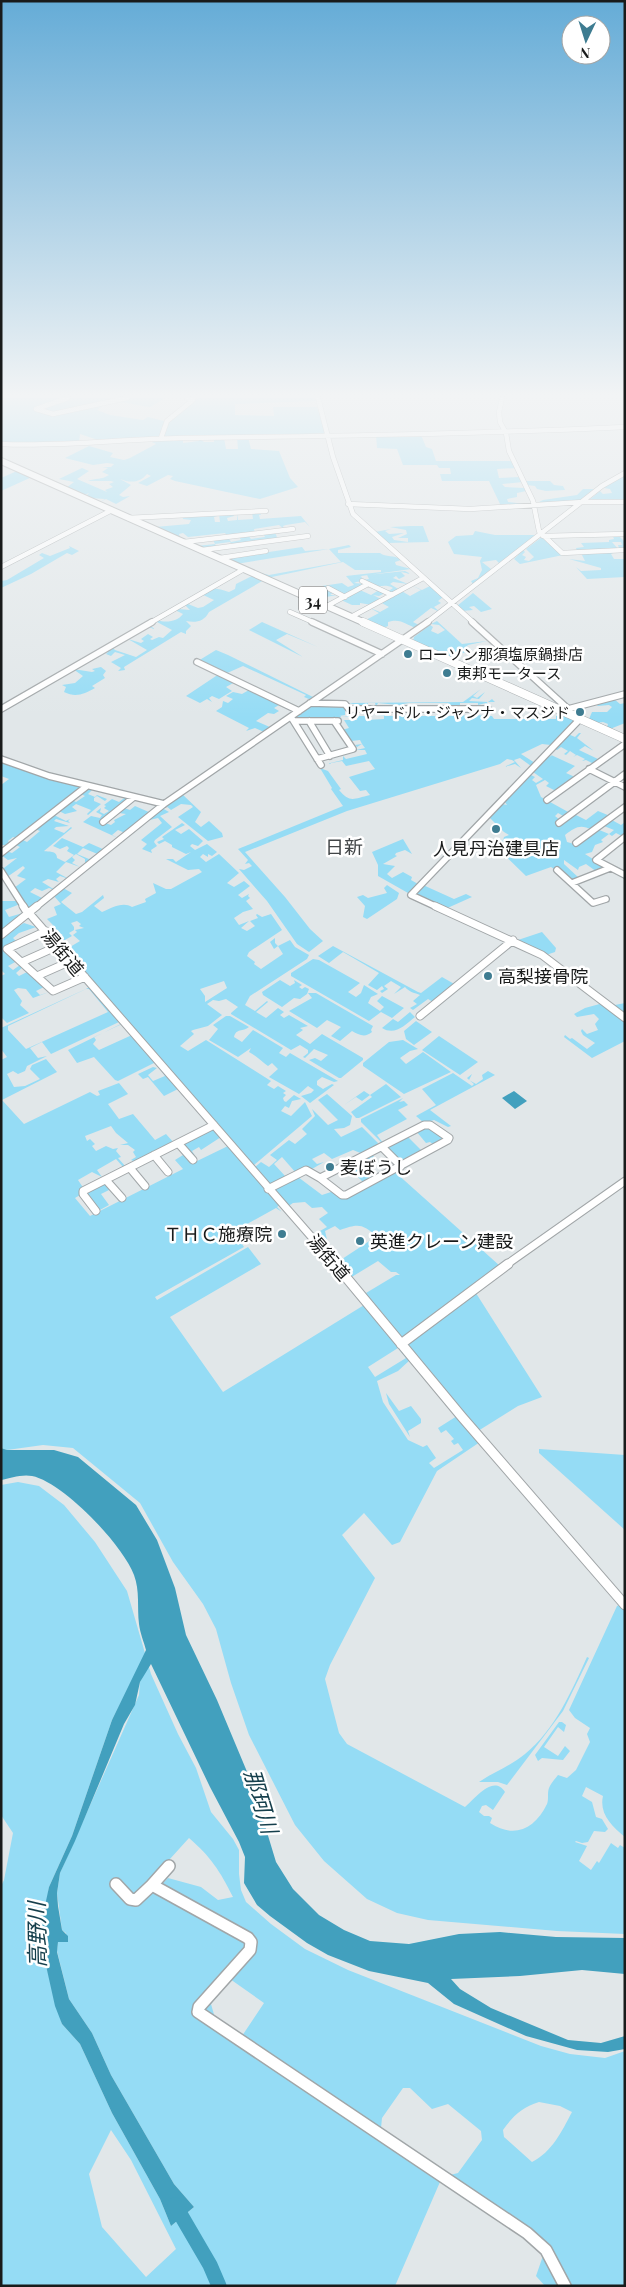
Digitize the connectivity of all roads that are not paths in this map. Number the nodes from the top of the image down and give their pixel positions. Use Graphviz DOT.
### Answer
graph roads {
  1 [pos="348,504"];
  2 [pos="100,505"];
  3 [pos="366,505"];
  4 [pos="535,505"];
  5 [pos="539,505"];
  6 [pos="580,505"];
  7 [pos="112,510"];
  8 [pos="266,511"];
  9 [pos="128,518"];
  10 [pos="293,529"];
  11 [pos="625,534"];
  12 [pos="542,535"];
  13 [pos="308,536"];
  14 [pos="184,542"];
  15 [pos="202,550"];
  16 [pos="625,550"];
  17 [pos="266,551"];
  18 [pos="220,558"];
  19 [pos="1,567"];
  20 [pos="244,569"];
  21 [pos="423,578"];
  22 [pos="362,581"];
  23 [pos="368,584"];
  24 [pos="328,588"];
  25 [pos="392,595"];
  26 [pos="345,597"];
  27 [pos="453,605"];
  28 [pos="328,606"];
  29 [pos="290,612"];
  30 [pos="351,617"];
  31 [pos="402,640"];
  32 [pos="382,654"];
  33 [pos="197,662"];
  34 [pos="625,694"];
  35 [pos="310,703"];
  36 [pos="1,709"];
  37 [pos="488,709"];
  38 [pos="568,709"];
  39 [pos="299,711"];
  40 [pos="578,718"];
  41 [pos="292,719"];
  42 [pos="309,721"];
  43 [pos="625,739"];
  44 [pos="625,744"];
  45 [pos="330,756"];
  46 [pos="1,759"];
  47 [pos="589,769"];
  48 [pos="625,774"];
  49 [pos="615,782"];
  50 [pos="86,786"];
  51 [pos="625,786"];
  52 [pos="134,797"];
  53 [pos="546,800"];
  54 [pos="164,804"];
  55 [pos="625,806"];
  56 [pos="103,822"];
  57 [pos="559,823"];
  58 [pos="625,837"];
  59 [pos="576,843"];
  60 [pos="1,853"];
  61 [pos="610,868"];
  62 [pos="557,870"];
  63 [pos="1,871"];
  64 [pos="625,876"];
  65 [pos="572,883"];
  66 [pos="606,899"];
  67 [pos="28,914"];
  68 [pos="46,931"];
  69 [pos="1,935"];
  70 [pos="513,940"];
  71 [pos="58,946"];
  72 [pos="71,961"];
  73 [pos="22,962"];
  74 [pos="37,976"];
  75 [pos="84,977"];
  76 [pos="420,1016"];
  77 [pos="625,1018"];
  78 [pos="214,1125"];
  79 [pos="178,1143"];
  80 [pos="382,1147"];
  81 [pos="154,1155"];
  82 [pos="193,1160"];
  83 [pos="401,1166"];
  84 [pos="130,1168"];
  85 [pos="168,1172"];
  86 [pos="320,1178"];
  87 [pos="106,1180"];
  88 [pos="625,1181"];
  89 [pos="145,1186"];
  90 [pos="268,1189"];
  91 [pos="122,1198"];
  92 [pos="96,1211"];
  93 [pos="401,1344"];
  94 [pos="625,1605"];
  95 [pos="169,1866"];
  96 [pos="116,1884"];
  97 [pos="152,1885"];
  98 [pos="565,2286"];
  1 -- 21 [label="street"];
  2 -- 7 [label="main road, 34"];
  3 -- 4 [label="street"];
  4 -- 5 [label="street"];
  4 -- 12 [label="street"];
  6 -- 12 [label="street"];
  7 -- 9 [label="main road, 34"];
  7 -- 19 [label="street"];
  8 -- 9 [label="street"];
  9 -- 14 [label="main road, 34"];
  10 -- 14 [label="street"];
  11 -- 12 [label="street"];
  12 -- 16 [label="street"];
  12 -- 27 [label="street"];
  13 -- 15 [label="street"];
  14 -- 15 [label="main road, 34"];
  15 -- 18 [label="main road, 34"];
  17 -- 18 [label="street"];
  18 -- 20 [label="main road, 34"];
  20 -- 28 [label="main road, 34"];
  20 -- 36 [label="street"];
  21 -- 25 [label="street"];
  21 -- 27 [label="street"];
  22 -- 23 [label="street"];
  23 -- 25 [label="street"];
  23 -- 26 [label="street"];
  24 -- 26 [label="street"];
  25 -- 30 [label="street"];
  26 -- 28 [label="street"];
  27 -- 31 [label="street"];
  27 -- 38 [label="street"];
  28 -- 30 [label="main road, 34"];
  29 -- 32 [label="street"];
  30 -- 31 [label="main road, 34"];
  31 -- 32 [label="street"];
  31 -- 40 [label="main road, 34"];
  32 -- 35 [label="street"];
  33 -- 39 [label="street"];
  34 -- 38 [label="street"];
  35 -- 37 [label="street"];
  35 -- 39 [label="street"];
  38 -- 40 [label="street"];
  39 -- 41 [label="street"];
  40 -- 43 [label="main road, 34"];
  40 -- 70 [label="street"];
  41 -- 42 [label="street"];
  41 -- 45 [label="street"];
  41 -- 54 [label="street"];
  42 -- 45 [label="street"];
  42 -- 45 [label="street"];
  44 -- 47 [label="street"];
  46 -- 50 [label="street"];
  47 -- 49 [label="street"];
  47 -- 53 [label="street"];
  48 -- 49 [label="street"];
  49 -- 51 [label="street"];
  49 -- 57 [label="street"];
  50 -- 52 [label="street"];
  50 -- 60 [label="street"];
  52 -- 54 [label="street"];
  52 -- 56 [label="street"];
  54 -- 67 [label="street"];
  55 -- 59 [label="street"];
  58 -- 61 [label="street"];
  61 -- 64 [label="street"];
  61 -- 65 [label="street"];
  62 -- 65 [label="street"];
  63 -- 67 [label="street, 湯街道"];
  65 -- 66 [label="street"];
  67 -- 68 [label="street, 湯街道"];
  67 -- 69 [label="street"];
  68 -- 71 [label="street, 湯街道"];
  68 -- 73 [label="street"];
  70 -- 76 [label="street"];
  70 -- 77 [label="street"];
  71 -- 72 [label="street, 湯街道"];
  71 -- 73 [label="street"];
  72 -- 74 [label="street"];
  72 -- 75 [label="street, 湯街道"];
  73 -- 74 [label="street"];
  74 -- 75 [label="street"];
  75 -- 78 [label="street, 湯街道"];
  78 -- 79 [label="street"];
  78 -- 90 [label="street, 湯街道"];
  79 -- 81 [label="street"];
  79 -- 82 [label="street"];
  80 -- 83 [label="street"];
  80 -- 83 [label="street"];
  80 -- 86 [label="street"];
  81 -- 84 [label="street"];
  81 -- 85 [label="street"];
  83 -- 86 [label="street"];
  84 -- 87 [label="street"];
  84 -- 89 [label="street"];
  86 -- 90 [label="street"];
  87 -- 91 [label="street"];
  87 -- 92 [label="street"];
  88 -- 93 [label="street"];
  90 -- 93 [label="street, 湯街道"];
  93 -- 94 [label="street, 湯街道"];
  95 -- 97 [label="street"];
  96 -- 97 [label="street"];
  97 -- 98 [label="street"];
}
